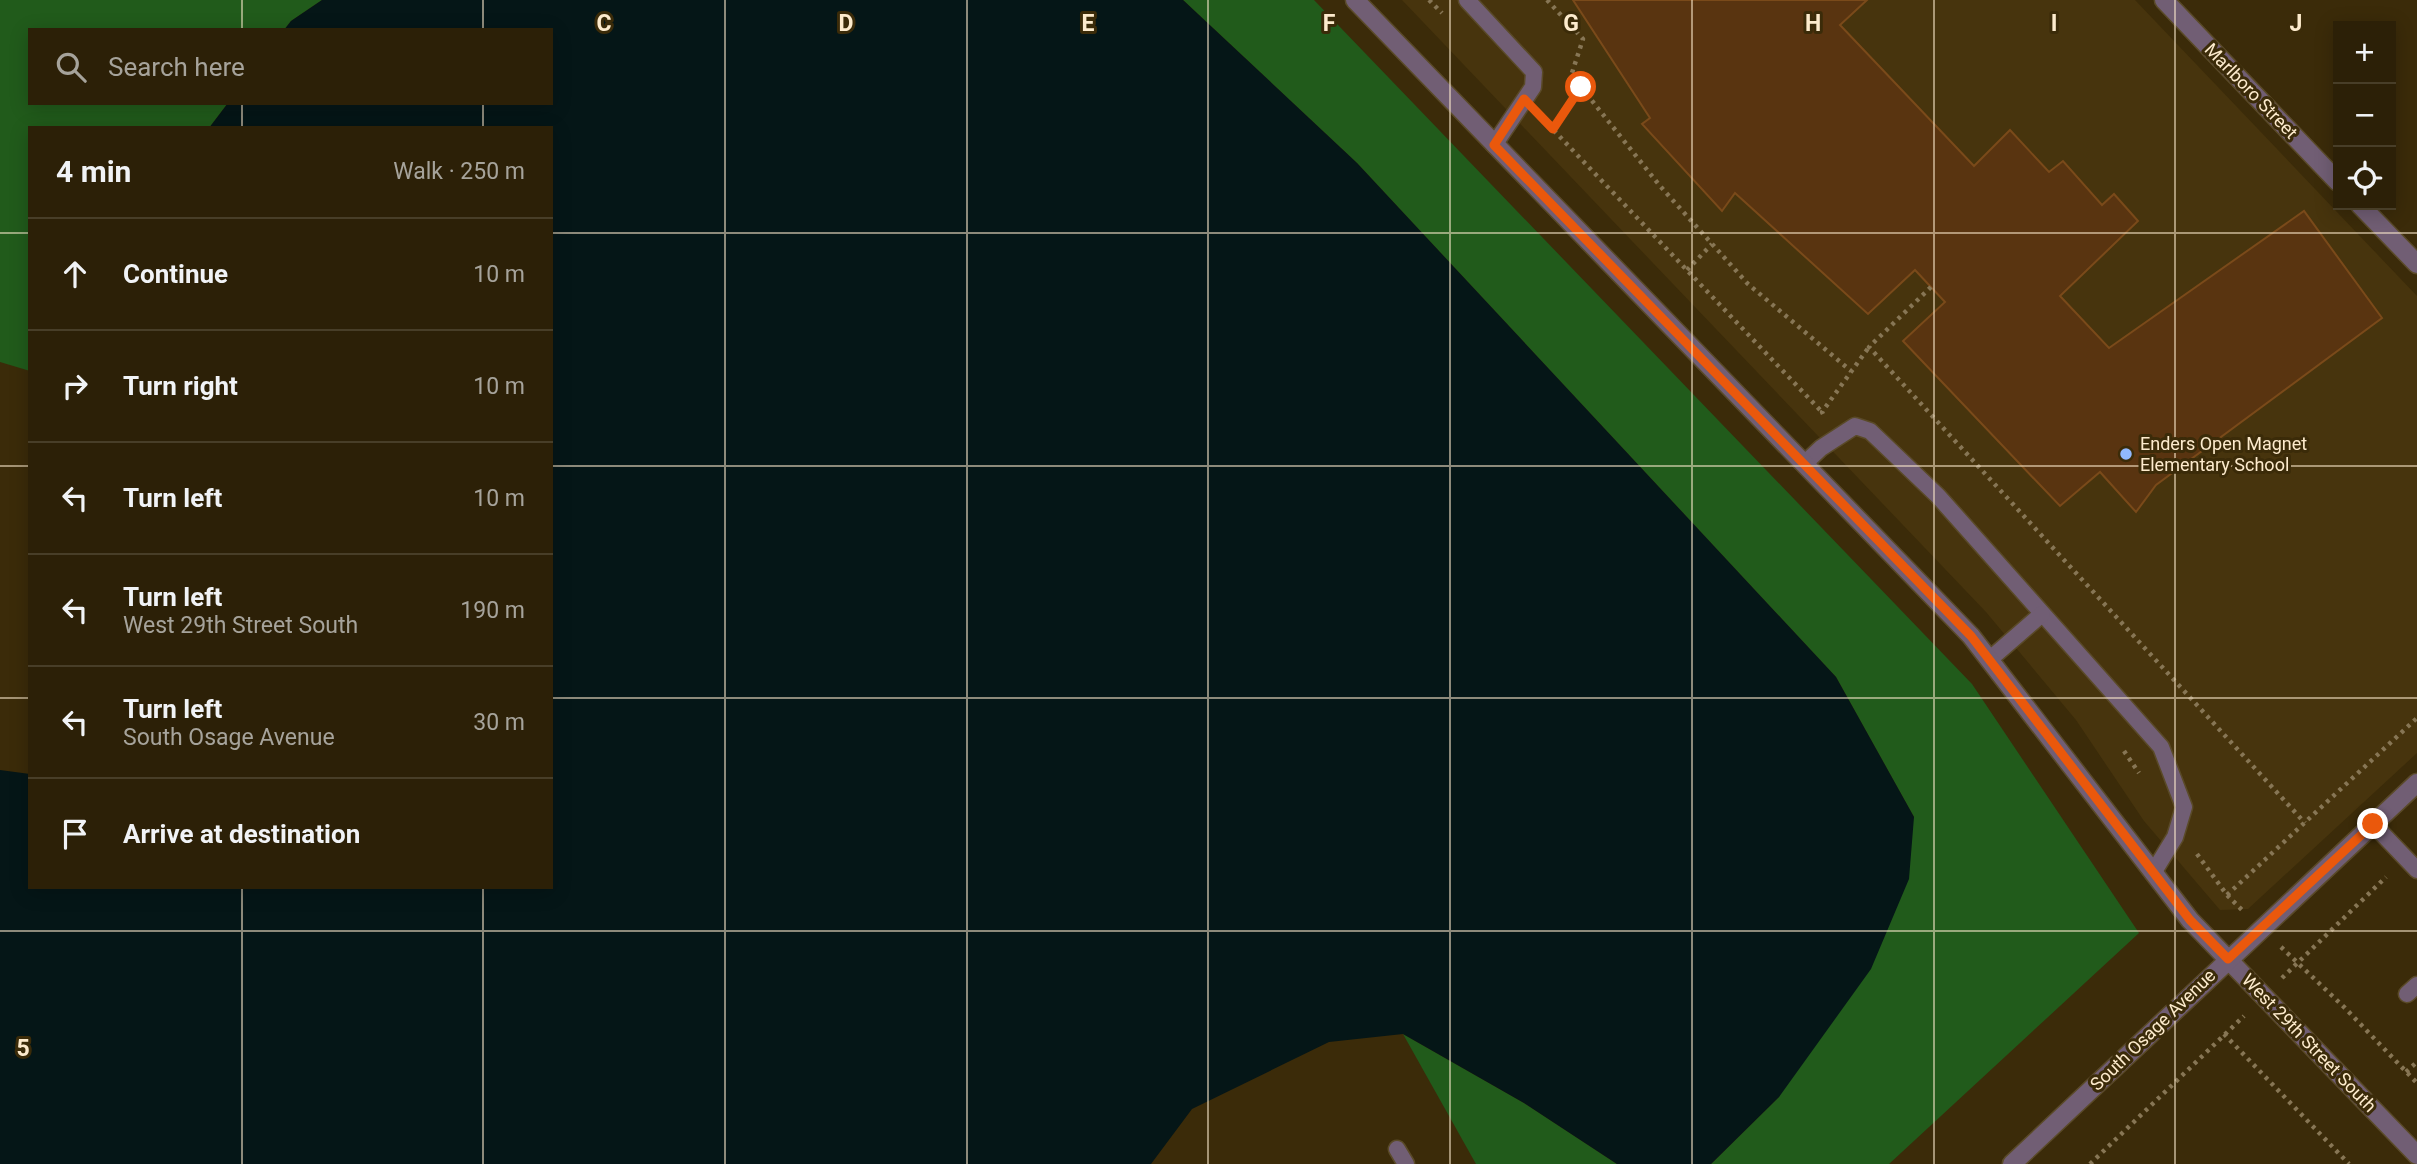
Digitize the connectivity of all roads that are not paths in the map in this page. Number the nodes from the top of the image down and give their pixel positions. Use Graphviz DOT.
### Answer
graph roads {
  1 [pos="1355,0"];
  2 [pos="1467,0"];
  3 [pos="2164,0"];
  4 [pos="1494,145"];
  5 [pos="2333,177"];
  6 [pos="2365,210"];
  7 [pos="2417,264"];
  8 [pos="1804,464"];
  9 [pos="2042,614"];
  10 [pos="1990,660"];
  11 [pos="2417,783"];
  12 [pos="2373,824"];
  13 [pos="2417,870"];
  14 [pos="2153,873"];
  15 [pos="2228,959"];
  16 [pos="1397,1149"];
  17 [pos="2417,1155"];
  18 [pos="1406,1164"];
  19 [pos="2012,1164"];
  1 -- 4 [label="street, West 29th Street South"];
  2 -- 4 [label="lane"];
  3 -- 5 [label="street, Marlboro Street"];
  4 -- 8 [label="street, West 29th Street South"];
  6 -- 7 [label="street"];
  8 -- 9 [label="lane"];
  8 -- 10 [label="street, West 29th Street South"];
  9 -- 10 [label="lane"];
  9 -- 14 [label="lane"];
  10 -- 14 [label="street, West 29th Street South"];
  11 -- 12 [label="street, South Osage Avenue"];
  12 -- 13 [label="lane"];
  12 -- 15 [label="street, South Osage Avenue"];
  14 -- 15 [label="street, West 29th Street South"];
  15 -- 17 [label="street, West 29th Street South"];
  15 -- 19 [label="street, South Osage Avenue"];
  16 -- 18 [label="lane"];
}
